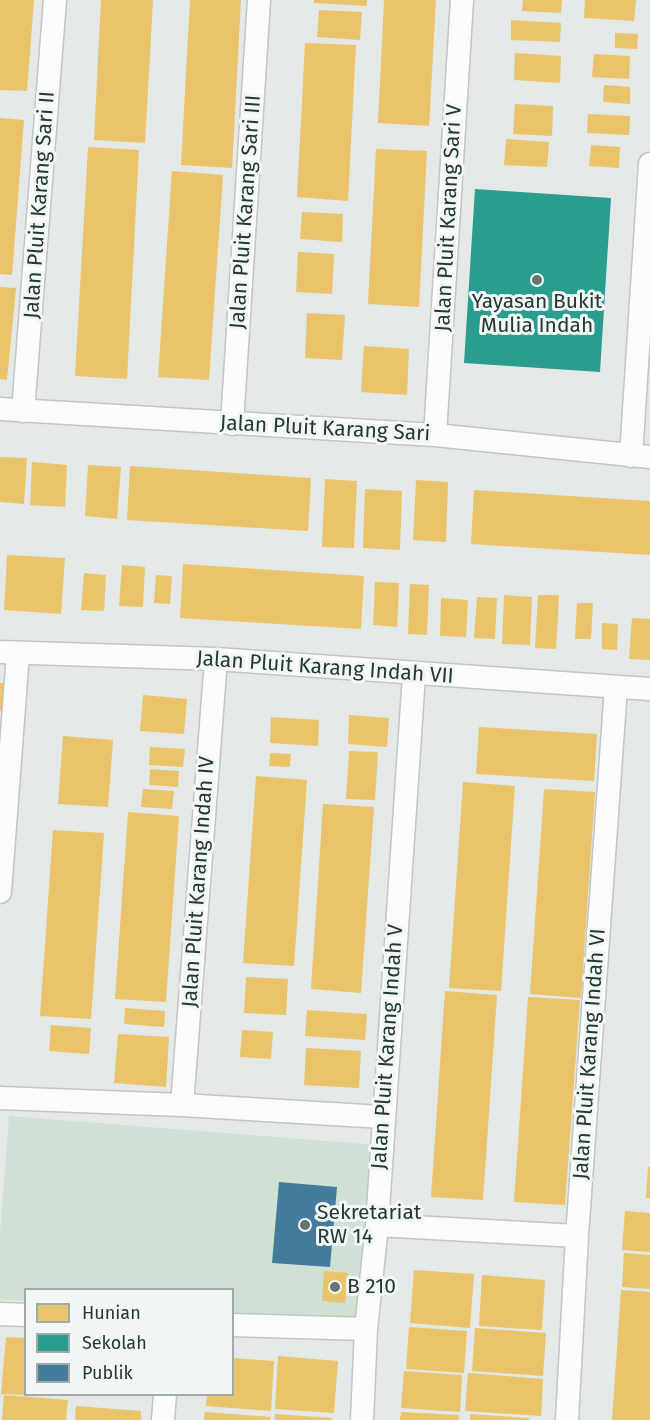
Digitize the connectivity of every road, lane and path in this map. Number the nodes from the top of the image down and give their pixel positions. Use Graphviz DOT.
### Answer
graph roads {
  1 [pos="55,0"];
  2 [pos="259,0"];
  3 [pos="462,0"];
  4 [pos="650,164"];
  5 [pos="0,409"];
  6 [pos="23,411"];
  7 [pos="232,424"];
  8 [pos="435,435"];
  9 [pos="640,457"];
  10 [pos="9,653"];
  11 [pos="216,659"];
  12 [pos="414,675"];
  13 [pos="616,687"];
  14 [pos="650,689"];
  15 [pos="0,892"];
  16 [pos="0,1098"];
  17 [pos="182,1105"];
  18 [pos="382,1117"];
  19 [pos="377,1225"];
  20 [pos="577,1236"];
  21 [pos="0,1314"];
  22 [pos="24,1315"];
  23 [pos="234,1325"];
  24 [pos="366,1329"];
  25 [pos="165,1396"];
  26 [pos="164,1420"];
  27 [pos="363,1420"];
  28 [pos="567,1420"];
  1 -- 6 [label="street, Jalan Pluit Karang Sari II"];
  2 -- 7 [label="street, Jalan Pluit Karang Sari III"];
  3 -- 8 [label="street, Jalan Pluit Karang Sari V"];
  4 -- 9 [label="street"];
  5 -- 6 [label="street, Jalan Pluit Karang Sari"];
  6 -- 7 [label="street, Jalan Pluit Karang Sari"];
  7 -- 8 [label="street, Jalan Pluit Karang Sari"];
  8 -- 9 [label="street, Jalan Pluit Karang Sari"];
  10 -- 11 [label="street, Jalan Pluit Karang Indah VII"];
  10 -- 15 [label="street"];
  11 -- 12 [label="street, Jalan Pluit Karang Indah VII"];
  11 -- 17 [label="street, Jalan Pluit Karang Indah IV"];
  12 -- 13 [label="street, Jalan Pluit Karang Indah VII"];
  12 -- 18 [label="street, Jalan Pluit Karang Indah V"];
  13 -- 14 [label="street, Jalan Pluit Karang Indah VII"];
  13 -- 20 [label="street, Jalan Pluit Karang Indah VI"];
  16 -- 17 [label="street"];
  17 -- 18 [label="street"];
  18 -- 19 [label="street, Jalan Pluit Karang Indah V"];
  19 -- 20 [label="street"];
  19 -- 24 [label="street, Jalan Pluit Karang Indah V"];
  20 -- 28 [label="street, Jalan Pluit Karang Indah VI"];
  21 -- 22 [label="street"];
  23 -- 24 [label="street"];
  24 -- 27 [label="street, Jalan Pluit Karang Indah V"];
  25 -- 26 [label="street"];
}
